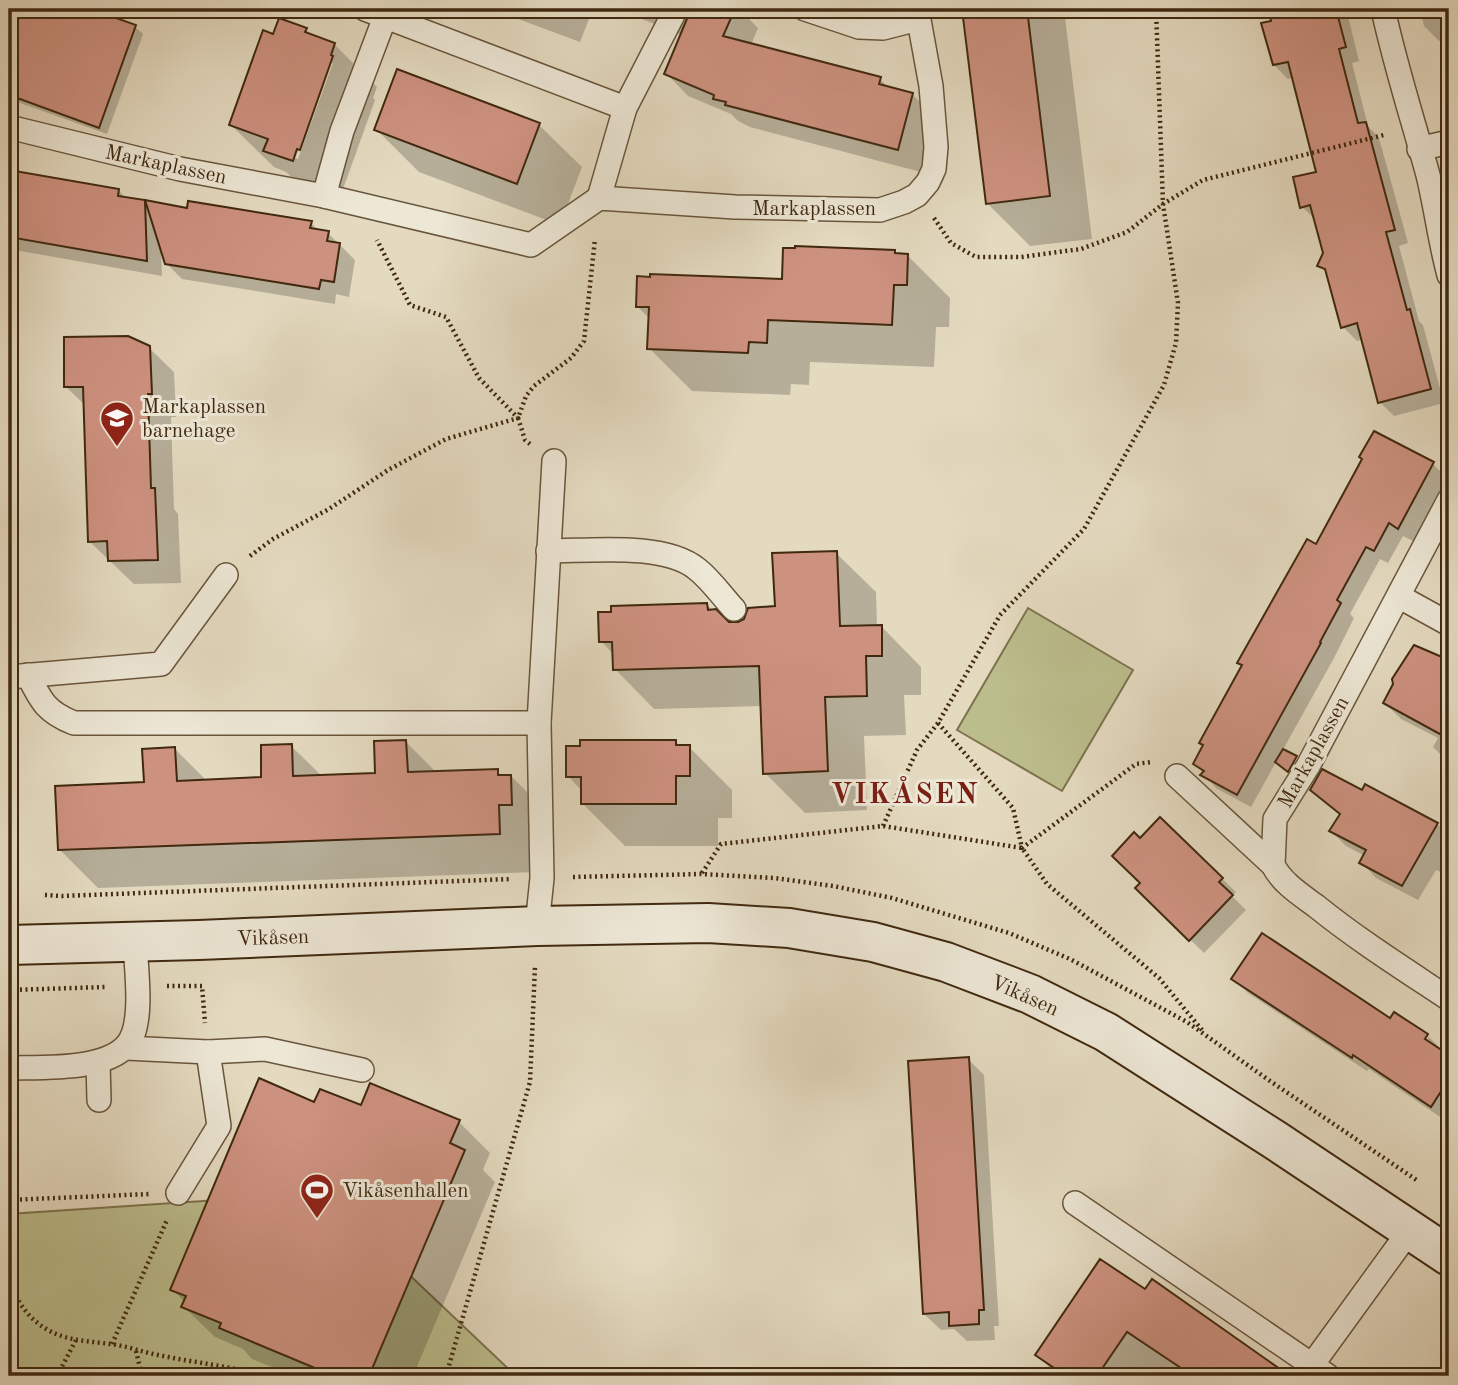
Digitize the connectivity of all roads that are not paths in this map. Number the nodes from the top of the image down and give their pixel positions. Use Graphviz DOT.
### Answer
graph roads {
  1 [pos="676,9"];
  2 [pos="805,9"];
  3 [pos="1383,9"];
  4 [pos="380,11"];
  5 [pos="918,14"];
  6 [pos="625,108"];
  7 [pos="9,127"];
  8 [pos="1416,138"];
  9 [pos="1449,142"];
  10 [pos="324,196"];
  11 [pos="599,198"];
  12 [pos="1449,275"];
  13 [pos="554,461"];
  14 [pos="1449,500"];
  15 [pos="548,551"];
  16 [pos="226,575"];
  17 [pos="1399,597"];
  18 [pos="734,609"];
  19 [pos="1449,624"];
  20 [pos="19,676"];
  21 [pos="539,723"];
  22 [pos="1177,776"];
  23 [pos="1273,865"];
  24 [pos="537,926"];
  25 [pos="135,942"];
  26 [pos="9,945"];
  27 [pos="1449,999"];
  28 [pos="126,1048"];
  29 [pos="208,1052"];
  30 [pos="98,1062"];
  31 [pos="9,1068"];
  32 [pos="362,1070"];
  33 [pos="99,1100"];
  34 [pos="178,1193"];
  35 [pos="1075,1203"];
  36 [pos="1435,1238"];
  37 [pos="1314,1372"];
  1 -- 6 [label="lane"];
  2 -- 5 [label="lane"];
  3 -- 8 [label="lane"];
  4 -- 6 [label="lane"];
  4 -- 10 [label="lane"];
  5 -- 11 [label="lane, Markaplassen"];
  6 -- 11 [label="lane"];
  7 -- 10 [label="lane, Markaplassen"];
  8 -- 9 [label="lane"];
  8 -- 12 [label="lane"];
  10 -- 11 [label="lane, Markaplassen"];
  13 -- 15 [label="lane"];
  14 -- 17 [label="lane, Markaplassen"];
  15 -- 18 [label="lane"];
  15 -- 21 [label="lane"];
  16 -- 20 [label="lane"];
  17 -- 19 [label="lane"];
  17 -- 23 [label="lane, Markaplassen"];
  20 -- 21 [label="lane"];
  21 -- 24 [label="lane"];
  22 -- 23 [label="lane"];
  23 -- 27 [label="lane"];
  24 -- 25 [label="street, Vikåsen"];
  24 -- 36 [label="street, Vikåsen"];
  25 -- 26 [label="street, Vikåsen"];
  25 -- 28 [label="lane"];
  28 -- 29 [label="lane"];
  28 -- 30 [label="lane"];
  29 -- 32 [label="lane"];
  29 -- 34 [label="lane"];
  30 -- 31 [label="lane"];
  30 -- 33 [label="lane"];
  35 -- 37 [label="lane"];
  36 -- 37 [label="lane"];
}
